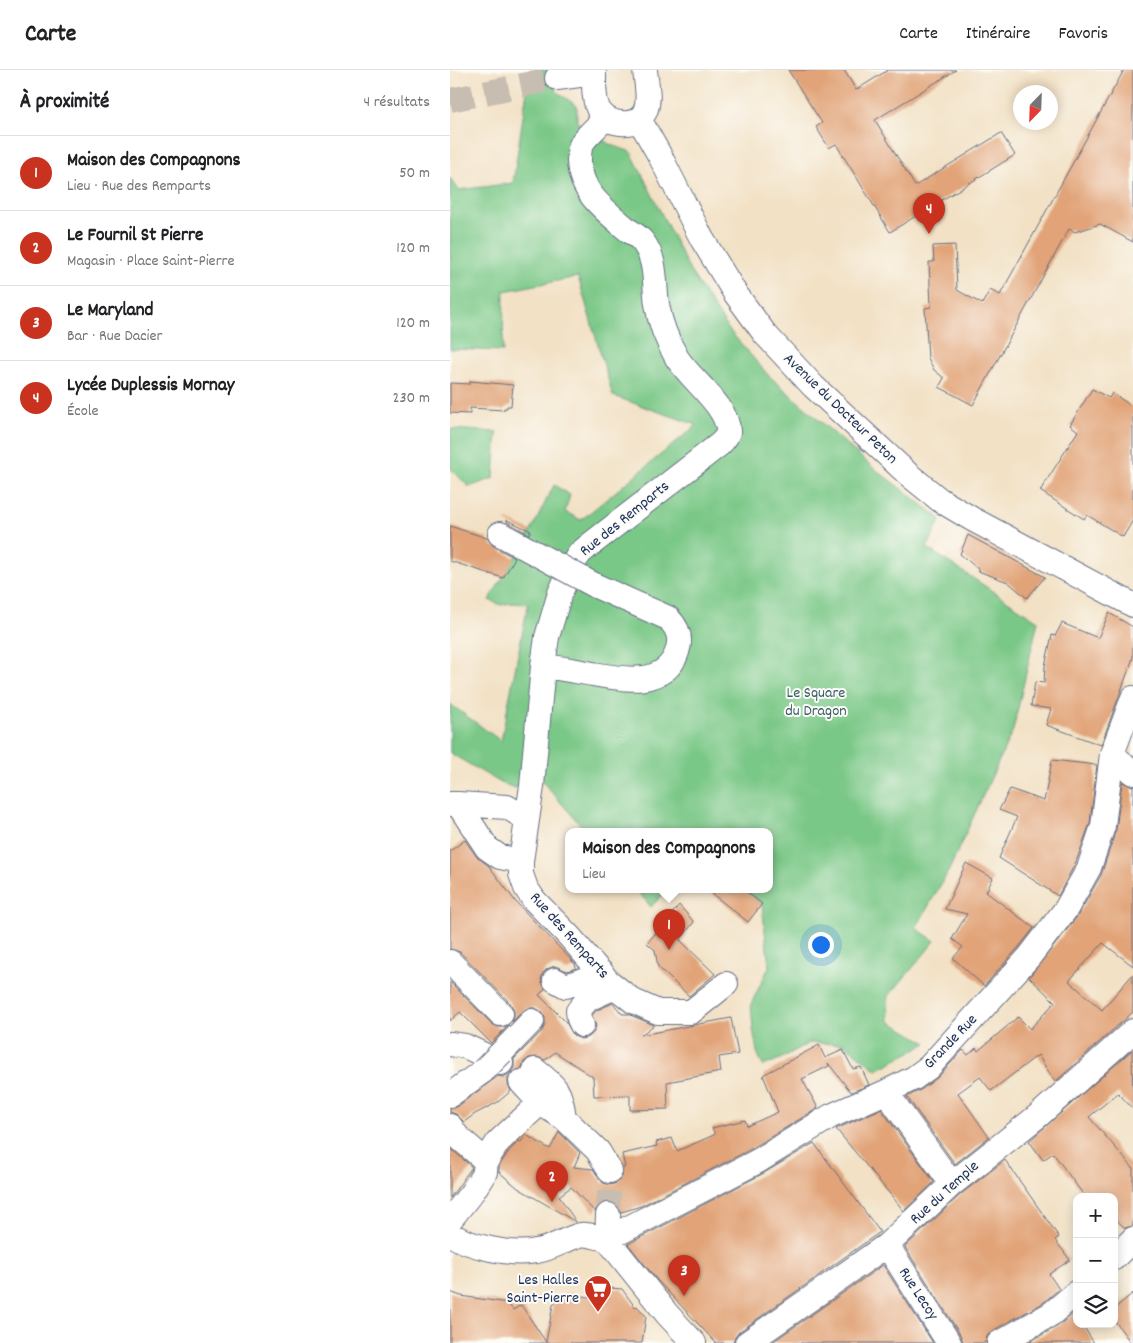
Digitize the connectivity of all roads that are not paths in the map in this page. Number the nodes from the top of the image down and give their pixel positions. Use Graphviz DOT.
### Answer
graph roads {
  1 [pos="645,70"];
  2 [pos="594,72"];
  3 [pos="558,78"];
  4 [pos="606,118"];
  5 [pos="639,119"];
  6 [pos="500,534"];
  7 [pos="1133,605"];
  8 [pos="543,666"];
  9 [pos="1133,698"];
  10 [pos="1112,754"];
  11 [pos="1133,773"];
  12 [pos="454,804"];
  13 [pos="528,819"];
  14 [pos="521,861"];
  15 [pos="450,962"];
  16 [pos="555,980"];
  17 [pos="609,980"];
  18 [pos="726,984"];
  19 [pos="582,1025"];
  20 [pos="1133,1031"];
  21 [pos="450,1044"];
  22 [pos="496,1062"];
  23 [pos="886,1092"];
  24 [pos="450,1095"];
  25 [pos="540,1103"];
  26 [pos="564,1118"];
  27 [pos="450,1126"];
  28 [pos="486,1161"];
  29 [pos="610,1170"];
  30 [pos="952,1184"];
  31 [pos="608,1215"];
  32 [pos="450,1220"];
  33 [pos="450,1234"];
  34 [pos="607,1239"];
  35 [pos="1133,1239"];
  36 [pos="887,1245"];
  37 [pos="1118,1254"];
  38 [pos="1073,1296"];
  39 [pos="694,1343"];
  40 [pos="747,1343"];
  41 [pos="949,1343"];
  42 [pos="999,1343"];
  1 -- 5 [label="street"];
  2 -- 3 [label="street"];
  2 -- 4 [label="street"];
  4 -- 5 [label="street"];
  4 -- 8 [label="street, Rue des Remparts"];
  5 -- 7 [label="street, Avenue du Docteur Peton"];
  6 -- 8 [label="street, bridge"];
  8 -- 13 [label="street, Rue des Remparts"];
  9 -- 10 [label="street, Grande Rue"];
  10 -- 11 [label="street"];
  10 -- 23 [label="street, Grande Rue"];
  12 -- 13 [label="street"];
  12 -- 14 [label="street"];
  13 -- 14 [label="street, Rue des Remparts"];
  14 -- 17 [label="street, Rue des Remparts"];
  15 -- 22 [label="street"];
  16 -- 17 [label="street"];
  17 -- 18 [label="street, Rue des Remparts"];
  17 -- 19 [label="street"];
  20 -- 30 [label="street, Rue du Temple"];
  21 -- 22 [label="street"];
  22 -- 24 [label="street"];
  23 -- 30 [label="street"];
  23 -- 34 [label="street, Grande Rue"];
  25 -- 26 [label="street"];
  25 -- 26 [label="street"];
  25 -- 28 [label="street"];
  26 -- 29 [label="street"];
  27 -- 28 [label="street"];
  28 -- 32 [label="street"];
  30 -- 36 [label="street, Rue du Temple"];
  31 -- 34 [label="street"];
  33 -- 34 [label="street"];
  34 -- 39 [label="street"];
  35 -- 37 [label="street"];
  36 -- 40 [label="street, Rue du Temple"];
  36 -- 41 [label="street, Rue Lecoy"];
  38 -- 42 [label="street"];
}
